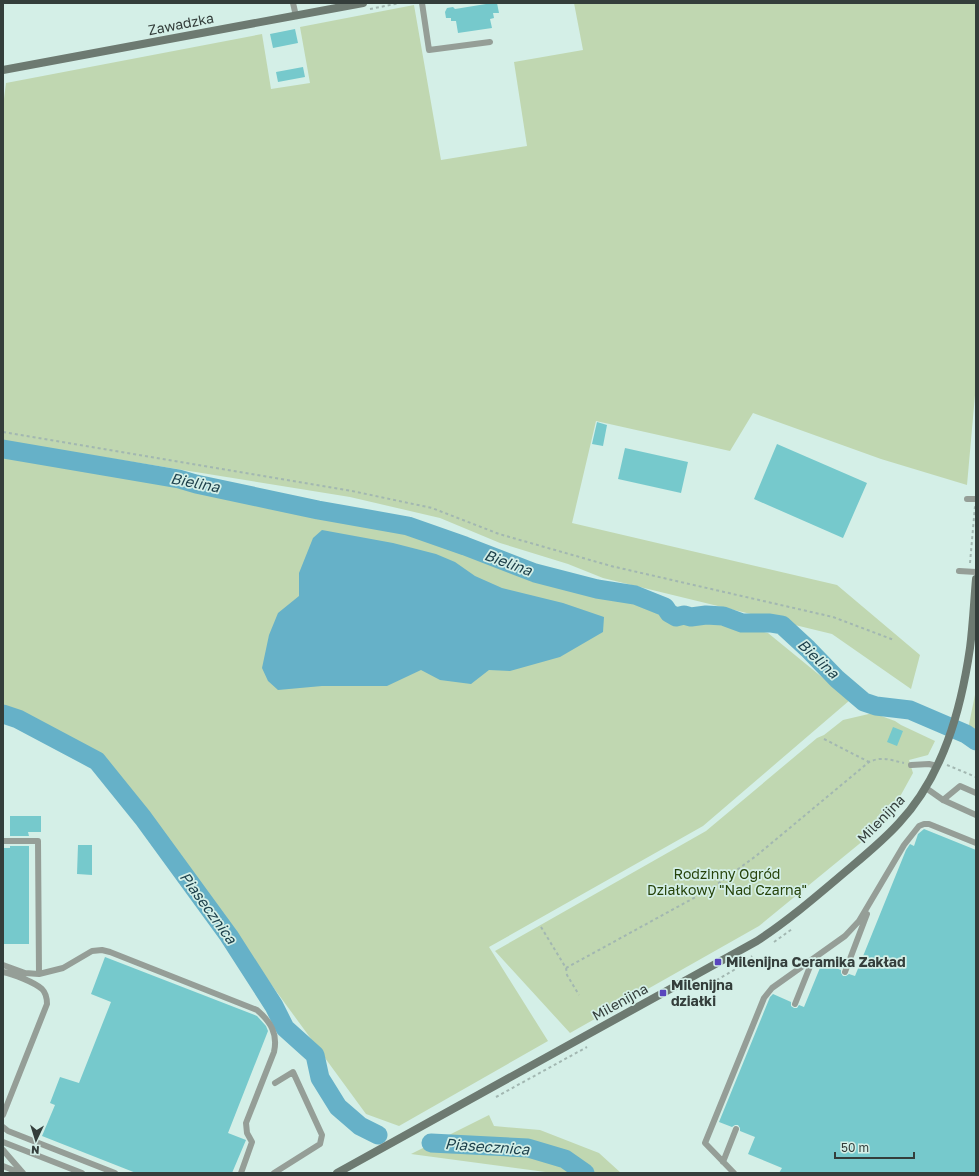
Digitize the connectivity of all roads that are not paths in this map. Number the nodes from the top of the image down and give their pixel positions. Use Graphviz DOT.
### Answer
graph roads {
  1 [pos="293,3"];
  2 [pos="364,3"];
  3 [pos="422,3"];
  4 [pos="296,16"];
  5 [pos="490,42"];
  6 [pos="3,70"];
  7 [pos="967,499"];
  8 [pos="976,499"];
  9 [pos="959,571"];
  10 [pos="976,572"];
  11 [pos="976,579"];
  12 [pos="973,648"];
  13 [pos="911,765"];
  14 [pos="941,765"];
  15 [pos="926,788"];
  16 [pos="976,793"];
  17 [pos="943,800"];
  18 [pos="976,815"];
  19 [pos="3,841"];
  20 [pos="976,843"];
  21 [pos="872,899"];
  22 [pos="812,959"];
  23 [pos="3,965"];
  24 [pos="3,972"];
  25 [pos="845,972"];
  26 [pos="39,974"];
  27 [pos="795,1004"];
  28 [pos="275,1083"];
  29 [pos="3,1115"];
  30 [pos="3,1127"];
  31 [pos="736,1129"];
  32 [pos="3,1142"];
  33 [pos="3,1150"];
  34 [pos="723,1162"];
  35 [pos="3,1166"];
  36 [pos="22,1173"];
  37 [pos="82,1173"];
  38 [pos="115,1173"];
  39 [pos="241,1173"];
  40 [pos="274,1173"];
  41 [pos="336,1173"];
  42 [pos="734,1173"];
  1 -- 4 [label="lane"];
  2 -- 4 [label="street, Zawadzka"];
  3 -- 5 [label="lane"];
  4 -- 6 [label="street, Zawadzka"];
  7 -- 8 [label="lane"];
  9 -- 10 [label="lane"];
  11 -- 12 [label="street, Milenijna"];
  12 -- 14 [label="street, Milenijna"];
  13 -- 14 [label="lane"];
  14 -- 15 [label="street, Milenijna"];
  15 -- 17 [label="lane"];
  15 -- 41 [label="street, Milenijna"];
  16 -- 17 [label="lane"];
  17 -- 18 [label="lane"];
  19 -- 26 [label="lane"];
  20 -- 21 [label="lane"];
  21 -- 22 [label="lane"];
  21 -- 25 [label="lane"];
  22 -- 27 [label="lane"];
  22 -- 34 [label="lane"];
  23 -- 26 [label="lane"];
  24 -- 29 [label="lane"];
  26 -- 39 [label="lane"];
  28 -- 40 [label="lane"];
  30 -- 38 [label="lane"];
  31 -- 34 [label="lane"];
  32 -- 37 [label="lane"];
  33 -- 36 [label="lane"];
  34 -- 42 [label="lane"];
  35 -- 36 [label="lane"];
}
